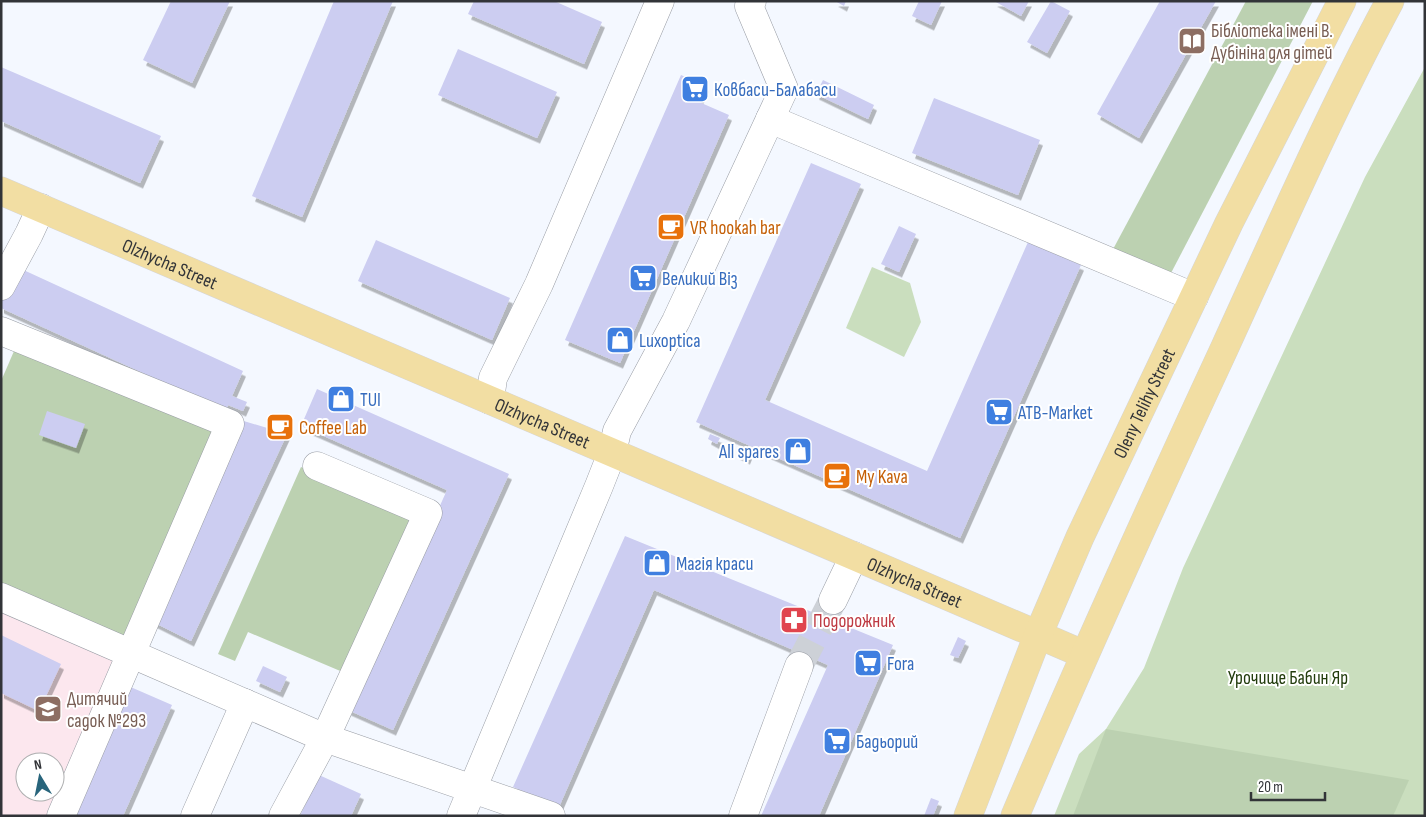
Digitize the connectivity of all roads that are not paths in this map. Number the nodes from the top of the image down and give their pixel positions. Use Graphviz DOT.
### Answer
graph roads {
  1 [pos="660,1"];
  2 [pos="1342,1"];
  3 [pos="1390,1"];
  4 [pos="746,3"];
  5 [pos="770,119"];
  6 [pos="1,191"];
  7 [pos="41,208"];
  8 [pos="1,286"];
  9 [pos="1194,297"];
  10 [pos="1,330"];
  11 [pos="490,400"];
  12 [pos="612,453"];
  13 [pos="317,466"];
  14 [pos="854,556"];
  15 [pos="1,597"];
  16 [pos="833,600"];
  17 [pos="1038,636"];
  18 [pos="130,652"];
  19 [pos="1084,654"];
  20 [pos="799,666"];
  21 [pos="245,703"];
  22 [pos="325,738"];
  23 [pos="471,789"];
  24 [pos="60,816"];
  25 [pos="195,816"];
  26 [pos="283,816"];
  27 [pos="461,816"];
  28 [pos="551,816"];
  29 [pos="743,816"];
  30 [pos="968,816"];
  31 [pos="1015,816"];
  1 -- 11 [label="lane"];
  2 -- 9 [label="main road, Oleny Telihy Street"];
  3 -- 19 [label="main road"];
  4 -- 5 [label="lane"];
  5 -- 9 [label="lane"];
  5 -- 12 [label="lane"];
  6 -- 7 [label="main road, Olzhycha Street"];
  7 -- 8 [label="lane"];
  7 -- 11 [label="main road, Olzhycha Street"];
  9 -- 17 [label="main road, Oleny Telihy Street"];
  10 -- 18 [label="lane"];
  11 -- 12 [label="main road, Olzhycha Street"];
  12 -- 14 [label="main road, Olzhycha Street"];
  12 -- 23 [label="lane"];
  13 -- 22 [label="lane"];
  14 -- 16 [label="lane"];
  14 -- 17 [label="main road, Olzhycha Street"];
  15 -- 18 [label="lane"];
  17 -- 19 [label="main road, Olzhycha Street"];
  17 -- 30 [label="main road, Oleny Telihy Street"];
  18 -- 21 [label="lane"];
  18 -- 24 [label="lane"];
  19 -- 31 [label="main road"];
  20 -- 29 [label="lane"];
  21 -- 22 [label="lane"];
  21 -- 25 [label="lane"];
  22 -- 23 [label="lane"];
  22 -- 26 [label="lane"];
  23 -- 27 [label="lane"];
  23 -- 28 [label="lane"];
}
